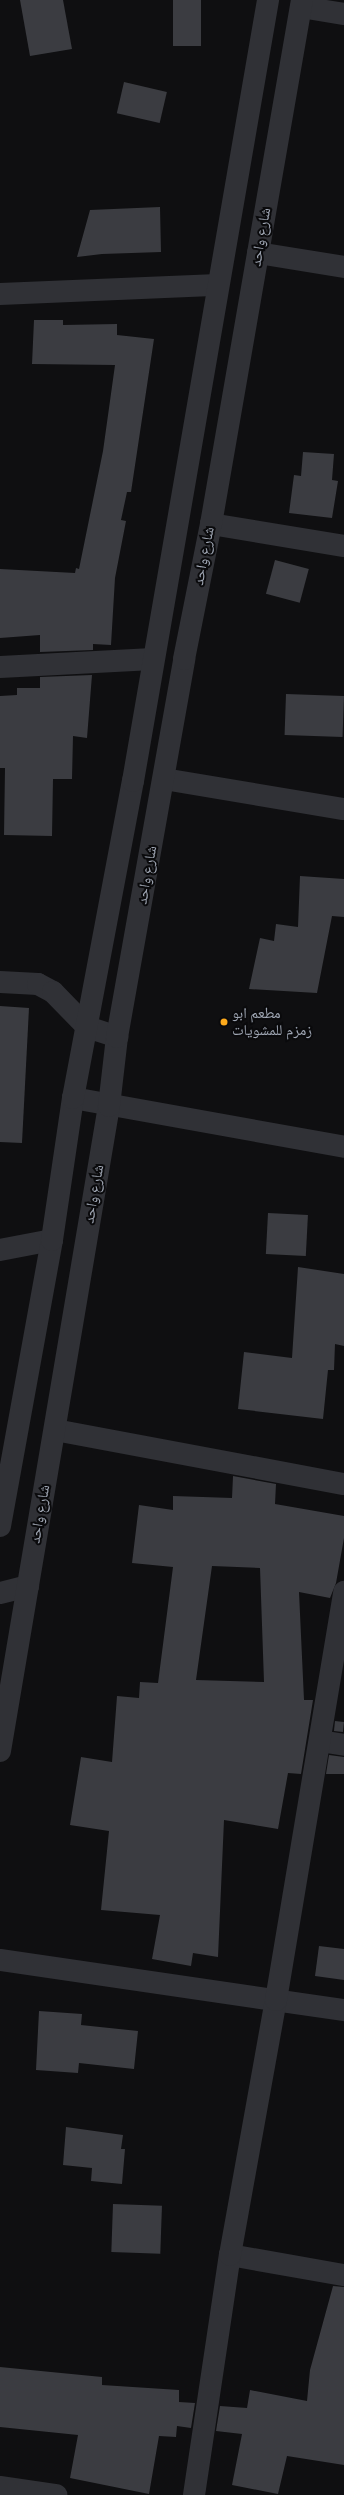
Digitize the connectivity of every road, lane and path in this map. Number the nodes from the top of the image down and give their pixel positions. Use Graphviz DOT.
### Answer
graph roads {
  1 [pos="268,0"];
  2 [pos="302,3"];
  3 [pos="344,14"];
  4 [pos="258,253"];
  5 [pos="344,268"];
  6 [pos="218,285"];
  7 [pos="0,294"];
  8 [pos="211,524"];
  9 [pos="344,546"];
  10 [pos="153,659"];
  11 [pos="0,667"];
  12 [pos="164,779"];
  13 [pos="344,809"];
  14 [pos="0,982"];
  15 [pos="87,1027"];
  16 [pos="118,1037"];
  17 [pos="73,1098"];
  18 [pos="109,1106"];
  19 [pos="344,1147"];
  20 [pos="52,1240"];
  21 [pos="0,1250"];
  22 [pos="55,1430"];
  23 [pos="5,1473"];
  24 [pos="344,1484"];
  25 [pos="0,1526"];
  26 [pos="28,1586"];
  27 [pos="344,1592"];
  28 [pos="0,1593"];
  29 [pos="320,1741"];
  30 [pos="344,1745"];
  31 [pos="0,1751"];
  32 [pos="0,1960"];
  33 [pos="276,2000"];
  34 [pos="344,2010"];
  35 [pos="230,2255"];
  36 [pos="344,2275"];
  37 [pos="0,2486"];
  38 [pos="56,2495"];
  39 [pos="194,2495"];
  1 -- 6 [label="street, شارع واحد"];
  2 -- 3 [label="street"];
  2 -- 4 [label="street, شارع واحد"];
  4 -- 5 [label="street"];
  4 -- 8 [label="street, شارع واحد"];
  6 -- 7 [label="street"];
  6 -- 10 [label="street, شارع واحد"];
  8 -- 9 [label="street"];
  8 -- 12 [label="street, شارع واحد"];
  10 -- 11 [label="street"];
  10 -- 15 [label="street, شارع واحد"];
  12 -- 13 [label="street"];
  12 -- 16 [label="street, شارع واحد"];
  14 -- 15 [label="street"];
  15 -- 16 [label="street"];
  15 -- 17 [label="street, شارع واحد"];
  16 -- 18 [label="street, شارع واحد"];
  17 -- 18 [label="street"];
  17 -- 20 [label="street, شارع واحد"];
  18 -- 19 [label="street"];
  18 -- 22 [label="street, شارع واحد"];
  20 -- 21 [label="street"];
  20 -- 23 [label="street, شارع واحد"];
  22 -- 24 [label="street"];
  22 -- 26 [label="street, شارع واحد"];
  23 -- 25 [label="street, شارع واحد"];
  26 -- 28 [label="street"];
  26 -- 31 [label="street, شارع واحد"];
  27 -- 29 [label="street"];
  29 -- 30 [label="street"];
  29 -- 33 [label="street"];
  32 -- 33 [label="street"];
  33 -- 34 [label="street"];
  33 -- 35 [label="street"];
  35 -- 36 [label="street"];
  35 -- 39 [label="street"];
  37 -- 38 [label="street"];
}
